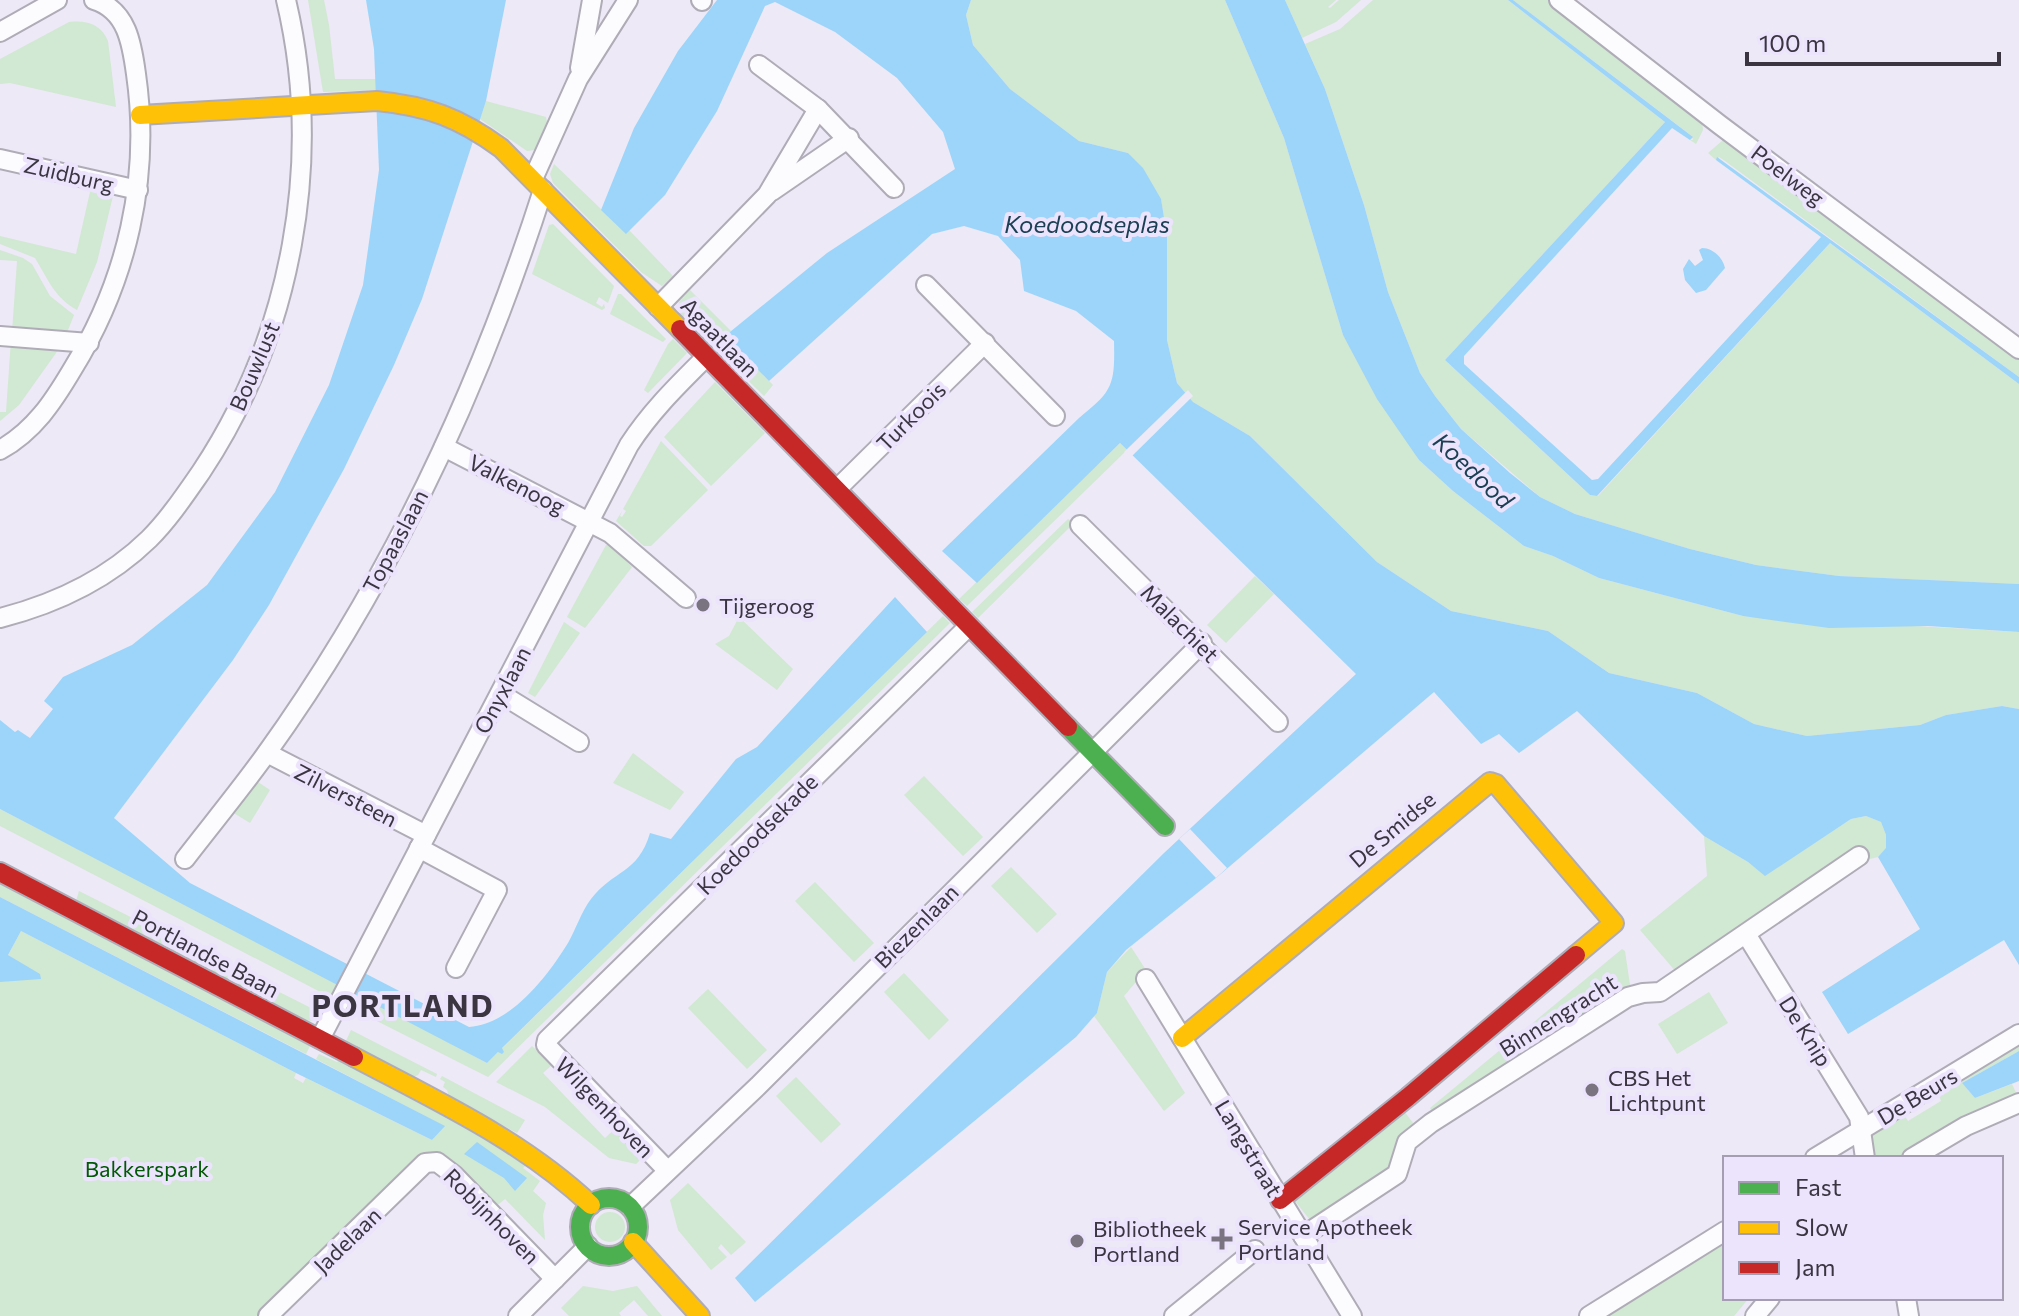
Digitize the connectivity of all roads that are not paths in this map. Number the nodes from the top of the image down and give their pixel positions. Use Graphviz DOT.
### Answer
graph roads {
  1 [pos="57,0"];
  2 [pos="94,0"];
  3 [pos="286,0"];
  4 [pos="592,0"];
  5 [pos="628,0"];
  6 [pos="1559,0"];
  7 [pos="0,32"];
  8 [pos="759,65"];
  9 [pos="578,79"];
  10 [pos="300,107"];
  11 [pos="818,109"];
  12 [pos="140,115"];
  13 [pos="849,138"];
  14 [pos="0,159"];
  15 [pos="538,185"];
  16 [pos="894,188"];
  17 [pos="138,190"];
  18 [pos="767,195"];
  19 [pos="926,285"];
  20 [pos="658,307"];
  21 [pos="0,336"];
  22 [pos="89,343"];
  23 [pos="985,343"];
  24 [pos="2019,349"];
  25 [pos="706,357"];
  26 [pos="1055,416"];
  27 [pos="444,447"];
  28 [pos="0,450"];
  29 [pos="837,489"];
  30 [pos="589,521"];
  31 [pos="1080,525"];
  32 [pos="686,598"];
  33 [pos="0,618"];
  34 [pos="969,626"];
  35 [pos="1202,643"];
  36 [pos="501,694"];
  37 [pos="1278,722"];
  38 [pos="579,742"];
  39 [pos="1094,751"];
  40 [pos="267,753"];
  41 [pos="1165,826"];
  42 [pos="422,842"];
  43 [pos="1859,856"];
  44 [pos="185,859"];
  45 [pos="0,872"];
  46 [pos="1614,923"];
  47 [pos="1746,934"];
  48 [pos="456,968"];
  49 [pos="1146,979"];
  50 [pos="2019,1034"];
  51 [pos="1182,1038"];
  52 [pos="320,1039"];
  53 [pos="546,1043"];
  54 [pos="2019,1103"];
  55 [pos="1861,1129"];
  56 [pos="1818,1156"];
  57 [pos="1865,1156"];
  58 [pos="1915,1156"];
  59 [pos="425,1163"];
  60 [pos="667,1170"];
  61 [pos="1280,1200"];
  62 [pos="591,1205"];
  63 [pos="630,1207"];
  64 [pos="1723,1232"];
  65 [pos="1303,1236"];
  66 [pos="633,1242"];
  67 [pos="588,1246"];
  68 [pos="1255,1250"];
  69 [pos="555,1279"];
  70 [pos="1768,1300"];
  71 [pos="268,1316"];
  72 [pos="518,1316"];
  73 [pos="700,1316"];
  74 [pos="1174,1316"];
  75 [pos="1352,1316"];
  76 [pos="1589,1316"];
  77 [pos="1755,1316"];
  1 -- 7 [label="street"];
  2 -- 12 [label="street"];
  3 -- 10 [label="street, Bouwlust"];
  4 -- 9 [label="street"];
  5 -- 9 [label="street"];
  6 -- 24 [label="street, Poelweg"];
  8 -- 11 [label="street"];
  9 -- 15 [label="street, Topaaslaan"];
  10 -- 12 [label="street, Agaatlaan"];
  10 -- 15 [label="street, Agaatlaan"];
  10 -- 33 [label="street, Bouwlust"];
  11 -- 13 [label="street"];
  11 -- 18 [label="street"];
  12 -- 17 [label="street"];
  13 -- 16 [label="street"];
  13 -- 18 [label="street"];
  14 -- 17 [label="street, Zuidburg"];
  15 -- 20 [label="street, Agaatlaan"];
  15 -- 27 [label="street, Topaaslaan"];
  17 -- 22 [label="street"];
  18 -- 20 [label="street"];
  19 -- 23 [label="street"];
  20 -- 25 [label="street, Agaatlaan"];
  21 -- 22 [label="street"];
  22 -- 28 [label="street"];
  23 -- 26 [label="street"];
  23 -- 29 [label="street, Turkoois"];
  25 -- 29 [label="street, Agaatlaan"];
  25 -- 30 [label="street, Onyxlaan"];
  27 -- 30 [label="street, Valkenoog"];
  27 -- 40 [label="street, Topaaslaan"];
  29 -- 34 [label="street, Agaatlaan"];
  30 -- 32 [label="street, Valkenoog"];
  30 -- 36 [label="street, Onyxlaan"];
  31 -- 35 [label="street, Malachiet"];
  34 -- 39 [label="street, Agaatlaan"];
  34 -- 53 [label="street, Koedoodsekade"];
  35 -- 37 [label="street, Malachiet"];
  35 -- 39 [label="street, Biezenlaan"];
  36 -- 38 [label="street"];
  36 -- 42 [label="street, Onyxlaan"];
  39 -- 41 [label="street, Agaatlaan"];
  39 -- 60 [label="street, Biezenlaan"];
  40 -- 42 [label="street, Zilversteen"];
  40 -- 44 [label="street, Topaaslaan"];
  42 -- 48 [label="street, Zilversteen"];
  42 -- 52 [label="street, Onyxlaan"];
  43 -- 47 [label="street, Binnengracht"];
  45 -- 52 [label="street, Portlandse Baan"];
  46 -- 51 [label="street, De Smidse"];
  46 -- 61 [label="street, Binnengracht"];
  47 -- 55 [label="street, De Knip"];
  47 -- 65 [label="street, Binnengracht"];
  49 -- 51 [label="street, Langstraat"];
  50 -- 55 [label="street, De Beurs"];
  51 -- 61 [label="street, Langstraat"];
  52 -- 62 [label="street, Portlandse Baan"];
  53 -- 60 [label="street, Wilgenhoven"];
  54 -- 58 [label="street"];
  55 -- 56 [label="street, De Beurs"];
  55 -- 57 [label="street, De Knip"];
  59 -- 69 [label="street, Robijnhoven"];
  59 -- 71 [label="street, Jadelaan"];
  60 -- 63 [label="street, Biezenlaan"];
  61 -- 65 [label="street, Langstraat"];
  62 -- 63 [label="street"];
  62 -- 67 [label="street"];
  63 -- 66 [label="street"];
  64 -- 76 [label="street"];
  65 -- 75 [label="street, Langstraat"];
  66 -- 67 [label="street"];
  66 -- 73 [label="street"];
  67 -- 69 [label="street"];
  68 -- 74 [label="street"];
  69 -- 72 [label="street"];
  70 -- 77 [label="street"];
}
